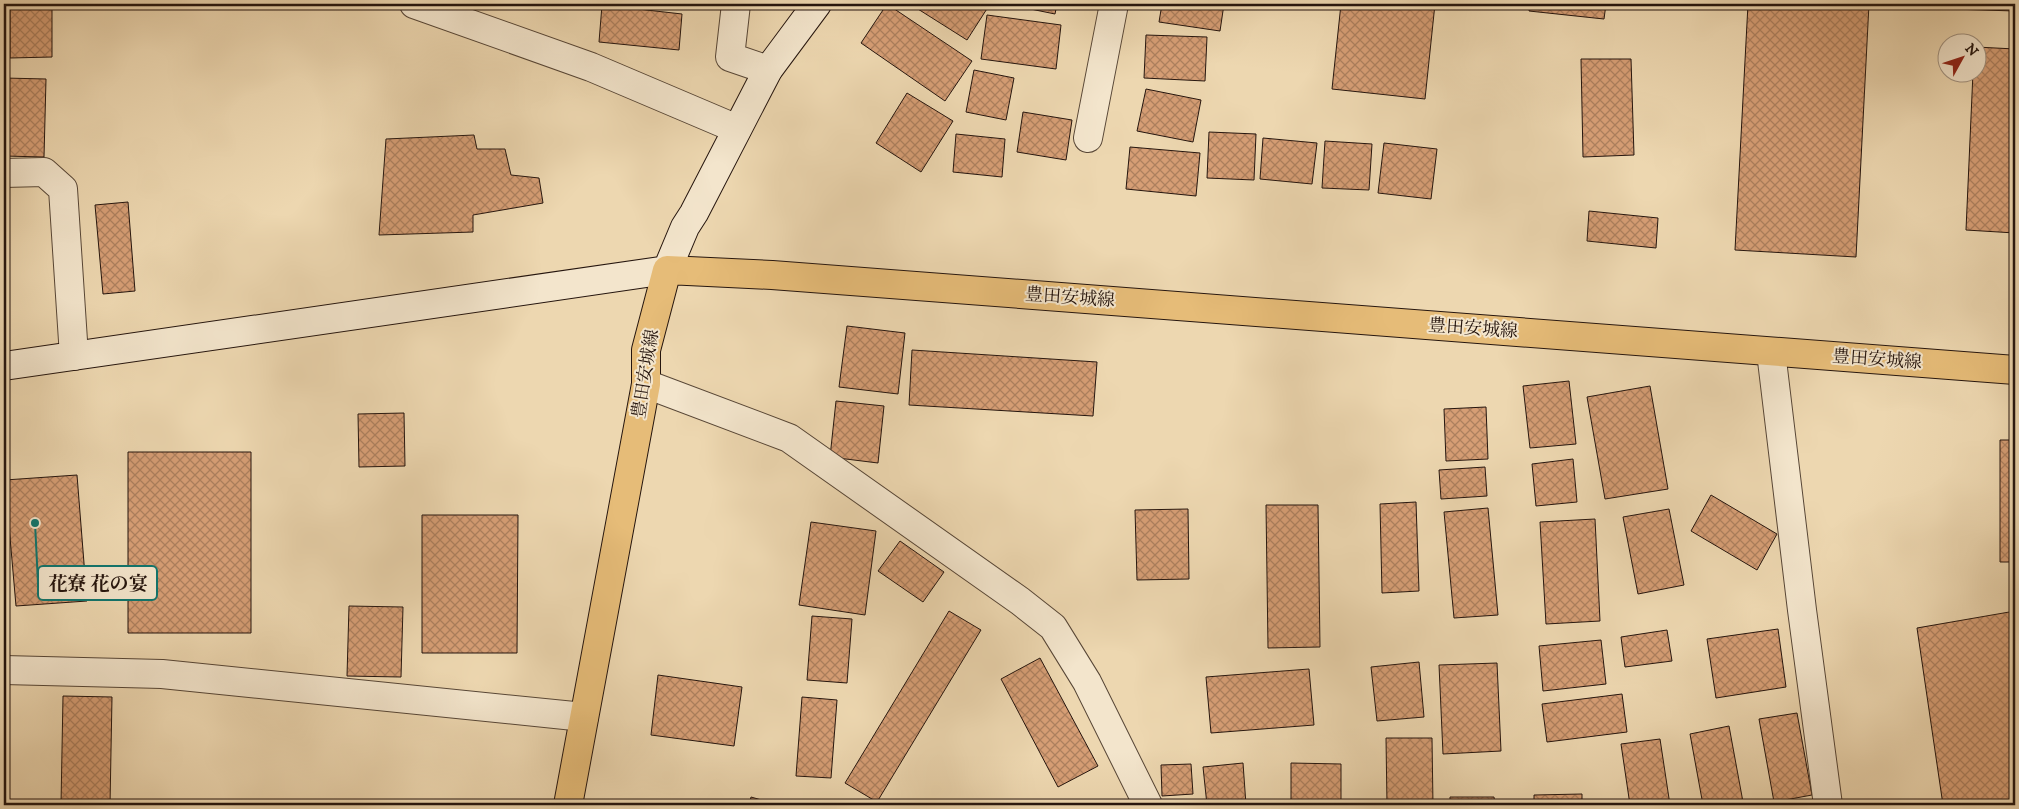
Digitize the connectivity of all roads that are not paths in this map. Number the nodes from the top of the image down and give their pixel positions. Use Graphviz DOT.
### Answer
graph roads {
  1 [pos="414,4"];
  2 [pos="736,4"];
  3 [pos="817,4"];
  4 [pos="1114,4"];
  5 [pos="768,70"];
  6 [pos="737,129"];
  7 [pos="1088,138"];
  8 [pos="4,173"];
  9 [pos="667,270"];
  10 [pos="1771,352"];
  11 [pos="74,356"];
  12 [pos="4,366"];
  13 [pos="2015,370"];
  14 [pos="646,384"];
  15 [pos="4,670"];
  16 [pos="584,717"];
  17 [pos="568,805"];
  18 [pos="1148,805"];
  19 [pos="1828,805"];
  1 -- 6 [label="street"];
  2 -- 5 [label="street"];
  3 -- 5 [label="street"];
  4 -- 7 [label="street"];
  5 -- 6 [label="street"];
  6 -- 9 [label="street"];
  8 -- 11 [label="street"];
  9 -- 10 [label="main road, 豊田安城線"];
  9 -- 11 [label="street"];
  9 -- 14 [label="main road, 豊田安城線"];
  10 -- 13 [label="main road, 豊田安城線"];
  10 -- 19 [label="street"];
  11 -- 12 [label="street"];
  14 -- 16 [label="main road, 豊田安城線"];
  14 -- 18 [label="street"];
  15 -- 16 [label="street"];
  16 -- 17 [label="main road, 豊田安城線"];
}
